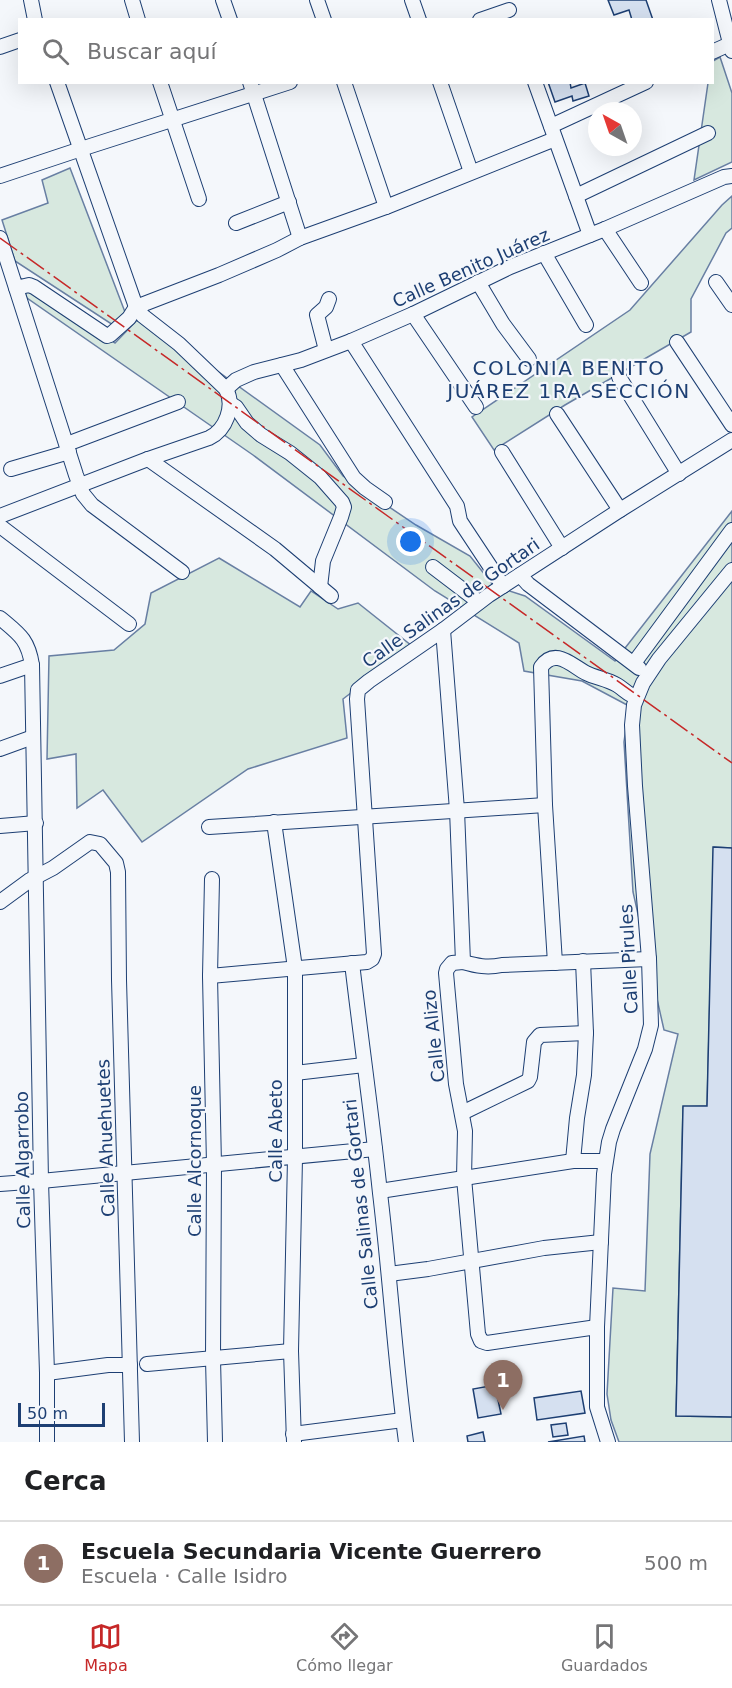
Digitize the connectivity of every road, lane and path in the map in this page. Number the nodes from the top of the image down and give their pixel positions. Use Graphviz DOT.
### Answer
graph roads {
  1 [pos="132,0"];
  2 [pos="224,0"];
  3 [pos="317,0"];
  4 [pos="412,0"];
  5 [pos="719,0"];
  6 [pos="30,2"];
  7 [pos="509,10"];
  8 [pos="35,18"];
  9 [pos="137,18"];
  10 [pos="229,18"];
  11 [pos="323,18"];
  12 [pos="418,18"];
  13 [pos="486,18"];
  14 [pos="18,41"];
  15 [pos="0,47"];
  16 [pos="731,48"];
  17 [pos="714,52"];
  18 [pos="58,84"];
  19 [pos="161,84"];
  20 [pos="277,84"];
  21 [pos="345,84"];
  22 [pos="441,84"];
  23 [pos="536,84"];
  24 [pos="642,84"];
  25 [pos="252,88"];
  26 [pos="173,120"];
  27 [pos="553,133"];
  28 [pos="708,133"];
  29 [pos="81,148"];
  30 [pos="471,172"];
  31 [pos="0,176"];
  32 [pos="732,176"];
  33 [pos="576,196"];
  34 [pos="199,199"];
  35 [pos="289,202"];
  36 [pos="386,207"];
  37 [pos="236,223"];
  38 [pos="605,229"];
  39 [pos="590,235"];
  40 [pos="0,238"];
  41 [pos="300,238"];
  42 [pos="2,254"];
  43 [pos="544,254"];
  44 [pos="478,282"];
  45 [pos="716,282"];
  46 [pos="641,283"];
  47 [pos="16,288"];
  48 [pos="328,299"];
  49 [pos="732,305"];
  50 [pos="136,307"];
  51 [pos="413,314"];
  52 [pos="586,325"];
  53 [pos="351,341"];
  54 [pos="677,342"];
  55 [pos="326,350"];
  56 [pos="528,359"];
  57 [pos="282,365"];
  58 [pos="619,377"];
  59 [pos="226,389"];
  60 [pos="178,402"];
  61 [pos="231,404"];
  62 [pos="476,407"];
  63 [pos="557,414"];
  64 [pos="732,425"];
  65 [pos="732,440"];
  66 [pos="68,448"];
  67 [pos="502,452"];
  68 [pos="148,459"];
  69 [pos="11,469"];
  70 [pos="679,474"];
  71 [pos="80,484"];
  72 [pos="386,502"];
  73 [pos="620,510"];
  74 [pos="0,516"];
  75 [pos="0,526"];
  76 [pos="732,530"];
  77 [pos="562,548"];
  78 [pos="433,567"];
  79 [pos="732,570"];
  80 [pos="182,572"];
  81 [pos="520,575"];
  82 [pos="503,586"];
  83 [pos="479,602"];
  84 [pos="0,618"];
  85 [pos="129,624"];
  86 [pos="443,630"];
  87 [pos="634,663"];
  88 [pos="32,665"];
  89 [pos="647,675"];
  90 [pos="0,676"];
  91 [pos="637,697"];
  92 [pos="33,737"];
  93 [pos="0,749"];
  94 [pos="545,805"];
  95 [pos="457,810"];
  96 [pos="364,818"];
  97 [pos="36,822"];
  98 [pos="274,822"];
  99 [pos="0,826"];
  100 [pos="209,826"];
  101 [pos="36,876"];
  102 [pos="212,879"];
  103 [pos="0,902"];
  104 [pos="649,959"];
  105 [pos="583,961"];
  106 [pos="463,962"];
  107 [pos="352,963"];
  108 [pos="555,963"];
  109 [pos="295,968"];
  110 [pos="210,976"];
  111 [pos="586,1033"];
  112 [pos="364,1065"];
  113 [pos="295,1073"];
  114 [pos="462,1113"];
  115 [pos="375,1149"];
  116 [pos="295,1158"];
  117 [pos="573,1161"];
  118 [pos="605,1161"];
  119 [pos="214,1165"];
  120 [pos="125,1173"];
  121 [pos="464,1178"];
  122 [pos="41,1181"];
  123 [pos="0,1184"];
  124 [pos="380,1191"];
  125 [pos="601,1242"];
  126 [pos="472,1261"];
  127 [pos="389,1274"];
  128 [pos="597,1327"];
  129 [pos="291,1351"];
  130 [pos="213,1359"];
  131 [pos="147,1364"];
  132 [pos="130,1365"];
  133 [pos="47,1373"];
  134 [pos="403,1420"];
  135 [pos="293,1438"];
  136 [pos="47,1442"];
  137 [pos="132,1442"];
  138 [pos="214,1442"];
  139 [pos="406,1442"];
  140 [pos="608,1442"];
  1 -- 9 [label="street"];
  2 -- 10 [label="street"];
  3 -- 11 [label="street"];
  4 -- 12 [label="street"];
  5 -- 16 [label="street"];
  6 -- 8 [label="street"];
  7 -- 13 [label="street"];
  14 -- 15 [label="street"];
  16 -- 17 [label="street"];
  18 -- 29 [label="street"];
  19 -- 26 [label="street"];
  20 -- 25 [label="street"];
  21 -- 36 [label="street"];
  22 -- 30 [label="street"];
  23 -- 27 [label="street"];
  24 -- 27 [label="street"];
  25 -- 26 [label="street"];
  25 -- 35 [label="street"];
  26 -- 29 [label="street"];
  26 -- 34 [label="street"];
  27 -- 30 [label="street"];
  27 -- 33 [label="street"];
  28 -- 33 [label="street"];
  29 -- 31 [label="street"];
  29 -- 50 [label="street"];
  30 -- 36 [label="street"];
  32 -- 38 [label="street, Calle Benito Juárez"];
  33 -- 39 [label="street"];
  35 -- 37 [label="street"];
  35 -- 41 [label="street"];
  36 -- 41 [label="street"];
  38 -- 39 [label="street, Calle Benito Juárez"];
  38 -- 46 [label="street"];
  39 -- 43 [label="street, Calle Benito Juárez"];
  40 -- 42 [label="street"];
  41 -- 50 [label="street"];
  42 -- 47 [label="street"];
  43 -- 44 [label="street, Calle Benito Juárez"];
  43 -- 52 [label="street"];
  44 -- 51 [label="street, Calle Benito Juárez"];
  44 -- 56 [label="street"];
  45 -- 49 [label="street"];
  47 -- 50 [label="street"];
  47 -- 66 [label="street"];
  48 -- 55 [label="street"];
  50 -- 59 [label="street"];
  51 -- 53 [label="street, Calle Benito Juárez"];
  51 -- 62 [label="street"];
  53 -- 55 [label="street, Calle Benito Juárez"];
  53 -- 82 [label="street"];
  54 -- 64 [label="street"];
  55 -- 57 [label="street, Calle Benito Juárez"];
  57 -- 59 [label="street, Calle Benito Juárez"];
  57 -- 72 [label="street"];
  58 -- 70 [label="street"];
  59 -- 61 [label="street"];
  60 -- 66 [label="street"];
  61 -- 68 [label="street"];
  61 -- 68 [label="street"];
  63 -- 73 [label="street"];
  65 -- 70 [label="street, Calle Salinas de Gortari"];
  66 -- 69 [label="street"];
  66 -- 71 [label="street"];
  67 -- 77 [label="street"];
  68 -- 71 [label="street"];
  70 -- 73 [label="street, Calle Salinas de Gortari"];
  71 -- 74 [label="street"];
  71 -- 80 [label="street"];
  73 -- 77 [label="street, Calle Salinas de Gortari"];
  75 -- 85 [label="street"];
  76 -- 87 [label="street"];
  77 -- 81 [label="street, Calle Salinas de Gortari"];
  78 -- 83 [label="street"];
  79 -- 89 [label="street, Calle Pirules"];
  81 -- 82 [label="street, Calle Salinas de Gortari"];
  81 -- 87 [label="street"];
  82 -- 83 [label="street, Calle Salinas de Gortari"];
  83 -- 86 [label="street, Calle Salinas de Gortari"];
  84 -- 88 [label="street"];
  86 -- 95 [label="street"];
  86 -- 96 [label="street, Calle Salinas de Gortari"];
  87 -- 89 [label="street"];
  88 -- 90 [label="street"];
  88 -- 92 [label="street, Calle Algarrobo"];
  89 -- 91 [label="street, Calle Pirules"];
  91 -- 94 [label="street"];
  91 -- 104 [label="street, Calle Pirules"];
  92 -- 93 [label="street"];
  92 -- 97 [label="street, Calle Algarrobo"];
  94 -- 95 [label="street"];
  94 -- 108 [label="street"];
  95 -- 96 [label="street"];
  95 -- 106 [label="street"];
  96 -- 98 [label="street"];
  96 -- 107 [label="street, Calle Salinas de Gortari"];
  97 -- 99 [label="street"];
  97 -- 101 [label="street, Calle Algarrobo"];
  98 -- 100 [label="street"];
  98 -- 109 [label="street, Calle Abeto"];
  101 -- 103 [label="street"];
  101 -- 120 [label="street, Calle Ahuehuetes"];
  101 -- 122 [label="street, Calle Algarrobo"];
  102 -- 110 [label="street, Calle Alcornoque"];
  104 -- 105 [label="street"];
  104 -- 118 [label="street, Calle Pirules"];
  105 -- 108 [label="street"];
  105 -- 111 [label="street"];
  106 -- 108 [label="street"];
  106 -- 114 [label="street, Calle Alizo"];
  107 -- 109 [label="street"];
  107 -- 112 [label="street, Calle Salinas de Gortari"];
  109 -- 110 [label="street"];
  109 -- 113 [label="street, Calle Abeto"];
  110 -- 119 [label="street, Calle Alcornoque"];
  111 -- 114 [label="street"];
  111 -- 117 [label="street"];
  112 -- 113 [label="street"];
  112 -- 115 [label="street, Calle Salinas de Gortari"];
  113 -- 116 [label="street, Calle Abeto"];
  114 -- 121 [label="street, Calle Alizo"];
  115 -- 116 [label="street"];
  115 -- 124 [label="street, Calle Salinas de Gortari"];
  116 -- 119 [label="street"];
  116 -- 129 [label="street, Calle Abeto"];
  117 -- 118 [label="street"];
  117 -- 121 [label="street"];
  118 -- 125 [label="street, Calle Pirules"];
  119 -- 120 [label="street"];
  119 -- 130 [label="street, Calle Alcornoque"];
  120 -- 122 [label="street"];
  120 -- 132 [label="street, Calle Ahuehuetes"];
  121 -- 124 [label="street"];
  121 -- 126 [label="street, Calle Alizo"];
  122 -- 123 [label="street"];
  122 -- 133 [label="street, Calle Algarrobo"];
  124 -- 127 [label="street, Calle Salinas de Gortari"];
  125 -- 126 [label="street"];
  125 -- 128 [label="street, Calle Pirules"];
  126 -- 127 [label="street"];
  126 -- 128 [label="street, Calle Alizo"];
  127 -- 134 [label="street, Calle Salinas de Gortari"];
  128 -- 140 [label="street, Calle Pirules"];
  129 -- 130 [label="street"];
  129 -- 135 [label="street, Calle Abeto"];
  130 -- 131 [label="street"];
  130 -- 138 [label="street, Calle Alcornoque"];
  132 -- 133 [label="street"];
  132 -- 137 [label="street, Calle Ahuehuetes"];
  133 -- 136 [label="street, Calle Algarrobo"];
  134 -- 135 [label="street"];
  134 -- 139 [label="street, Calle Salinas de Gortari"];
}
